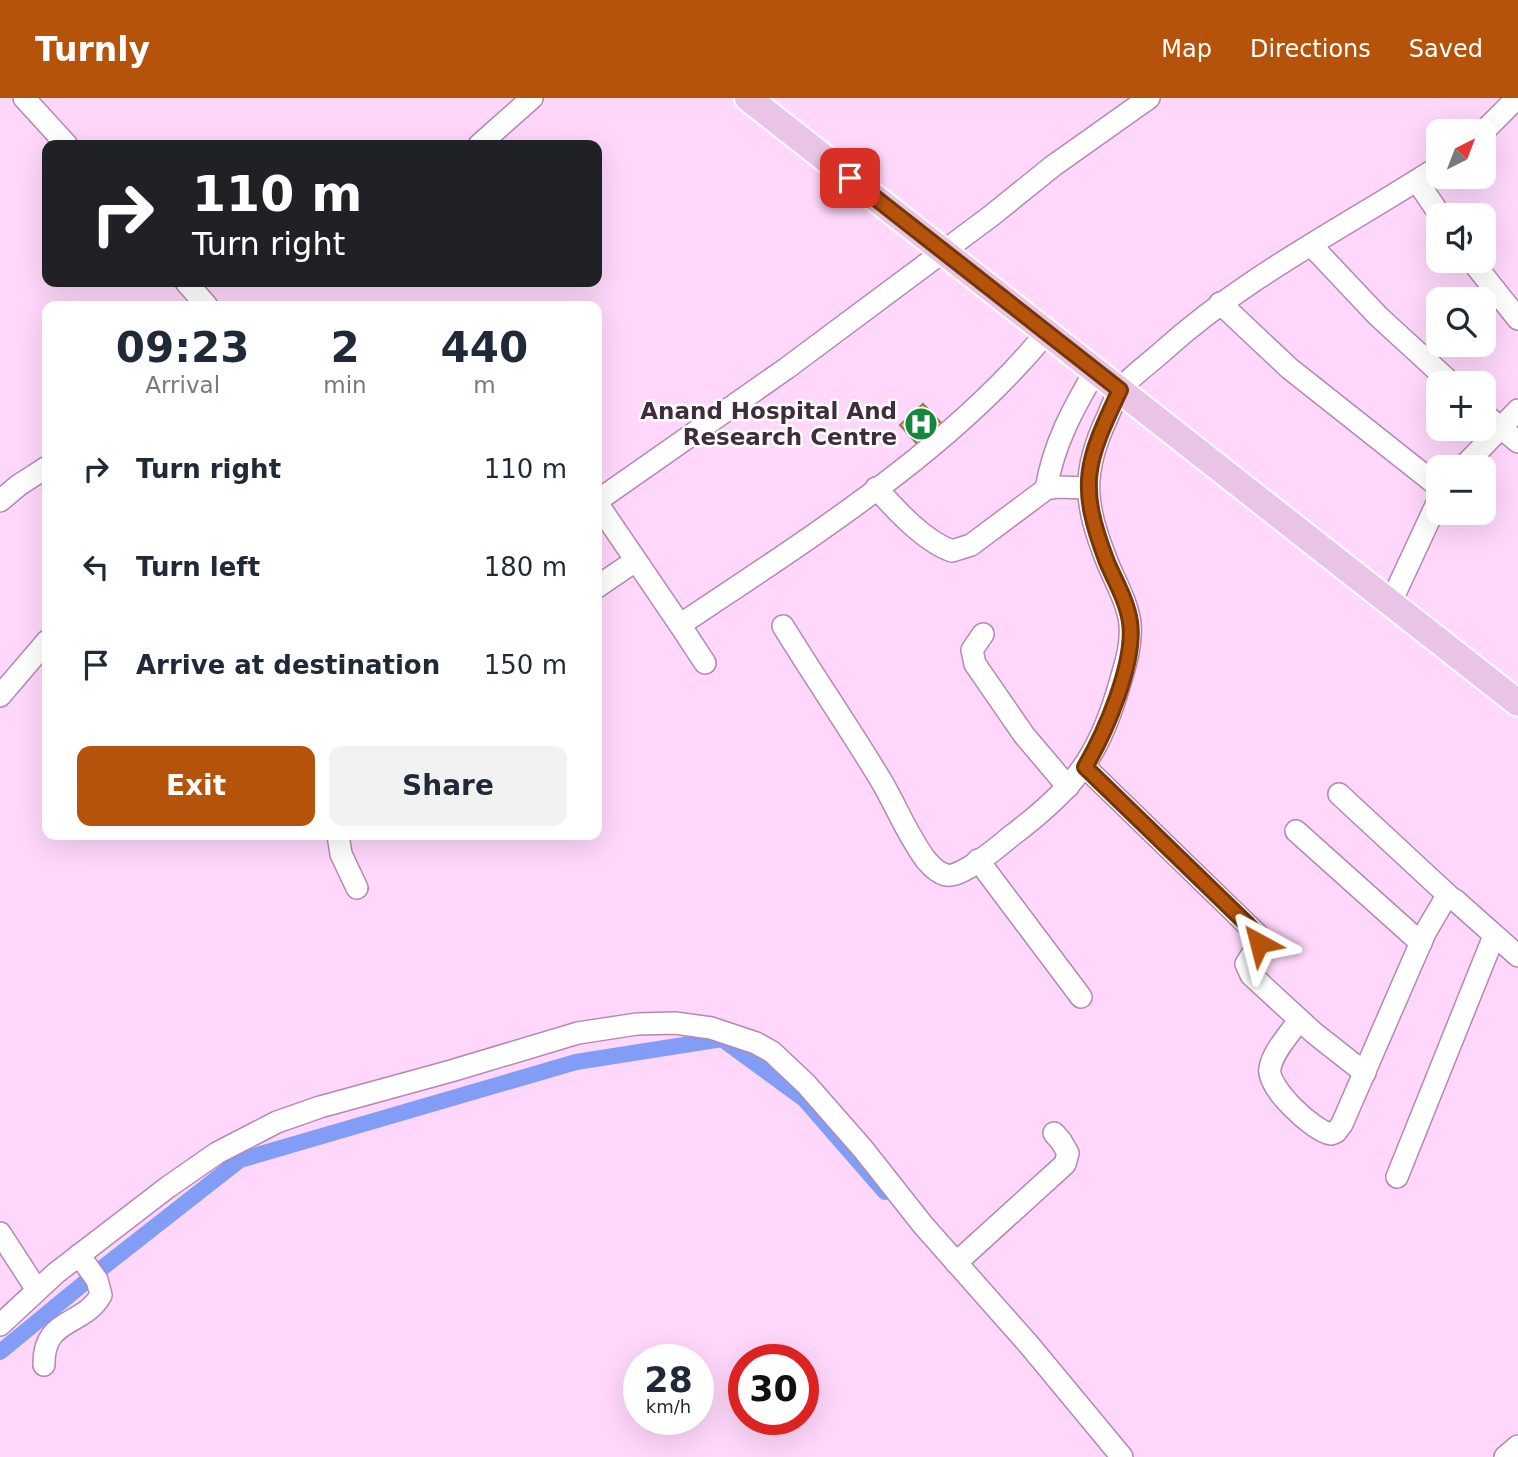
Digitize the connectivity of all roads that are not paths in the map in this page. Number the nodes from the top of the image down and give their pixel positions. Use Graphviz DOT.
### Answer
graph roads {
  1 [pos="24,98"];
  2 [pos="532,98"];
  3 [pos="1149,98"];
  4 [pos="1517,98"];
  5 [pos="753,99"];
  6 [pos="1496,119"];
  7 [pos="62,140"];
  8 [pos="485,140"];
  9 [pos="1426,175"];
  10 [pos="1417,181"];
  11 [pos="1432,203"];
  12 [pos="1311,245"];
  13 [pos="943,251"];
  14 [pos="1482,273"];
  15 [pos="190,287"];
  16 [pos="202,301"];
  17 [pos="1220,303"];
  18 [pos="1518,319"];
  19 [pos="1046,332"];
  20 [pos="1096,370"];
  21 [pos="1438,371"];
  22 [pos="1120,390"];
  23 [pos="1518,411"];
  24 [pos="1496,419"];
  25 [pos="1496,423"];
  26 [pos="1518,442"];
  27 [pos="42,470"];
  28 [pos="1426,477"];
  29 [pos="876,488"];
  30 [pos="1088,488"];
  31 [pos="1046,489"];
  32 [pos="602,498"];
  33 [pos="0,500"];
  34 [pos="602,510"];
  35 [pos="1427,525"];
  36 [pos="635,561"];
  37 [pos="602,584"];
  38 [pos="1391,603"];
  39 [pos="680,625"];
  40 [pos="783,626"];
  41 [pos="983,634"];
  42 [pos="42,647"];
  43 [pos="705,663"];
  44 [pos="0,696"];
  45 [pos="1518,703"];
  46 [pos="1085,767"];
  47 [pos="1068,786"];
  48 [pos="1339,794"];
  49 [pos="1296,831"];
  50 [pos="339,840"];
  51 [pos="978,860"];
  52 [pos="357,888"];
  53 [pos="1450,897"];
  54 [pos="1494,936"];
  55 [pos="1420,943"];
  56 [pos="1518,956"];
  57 [pos="1082,997"];
  58 [pos="1299,1020"];
  59 [pos="1365,1073"];
  60 [pos="1054,1133"];
  61 [pos="1397,1177"];
  62 [pos="0,1233"];
  63 [pos="956,1263"];
  64 [pos="88,1267"];
  65 [pos="37,1290"];
  66 [pos="0,1325"];
  67 [pos="44,1365"];
  68 [pos="1518,1446"];
  69 [pos="1122,1457"];
  70 [pos="1505,1457"];
  1 -- 7 [label="street"];
  2 -- 8 [label="street"];
  3 -- 13 [label="street"];
  4 -- 6 [label="street"];
  5 -- 13 [label="main road"];
  9 -- 10 [label="street"];
  10 -- 11 [label="street"];
  10 -- 12 [label="street"];
  12 -- 17 [label="street"];
  12 -- 21 [label="street"];
  13 -- 19 [label="main road"];
  13 -- 32 [label="street"];
  14 -- 18 [label="street"];
  15 -- 16 [label="street"];
  17 -- 22 [label="street"];
  17 -- 28 [label="street"];
  19 -- 20 [label="main road"];
  19 -- 29 [label="street"];
  20 -- 22 [label="main road"];
  20 -- 31 [label="street"];
  22 -- 30 [label="street"];
  22 -- 38 [label="main road"];
  23 -- 24 [label="street"];
  25 -- 26 [label="street"];
  27 -- 33 [label="street"];
  29 -- 31 [label="street"];
  29 -- 39 [label="street"];
  30 -- 31 [label="street"];
  30 -- 46 [label="street"];
  34 -- 36 [label="street"];
  35 -- 38 [label="street"];
  36 -- 37 [label="street"];
  36 -- 39 [label="street"];
  38 -- 45 [label="main road"];
  39 -- 43 [label="street"];
  40 -- 51 [label="street"];
  41 -- 47 [label="street"];
  42 -- 44 [label="street"];
  46 -- 47 [label="street"];
  46 -- 58 [label="street"];
  47 -- 51 [label="street"];
  48 -- 53 [label="street"];
  49 -- 55 [label="street"];
  50 -- 52 [label="street"];
  51 -- 57 [label="street"];
  53 -- 54 [label="street"];
  53 -- 55 [label="street"];
  54 -- 56 [label="street"];
  54 -- 61 [label="street"];
  55 -- 59 [label="street"];
  58 -- 59 [label="street"];
  58 -- 59 [label="street"];
  60 -- 63 [label="street"];
  62 -- 65 [label="street"];
  63 -- 64 [label="street"];
  63 -- 69 [label="street"];
  64 -- 65 [label="street"];
  64 -- 67 [label="street"];
  65 -- 66 [label="street"];
  68 -- 70 [label="street"];
}
